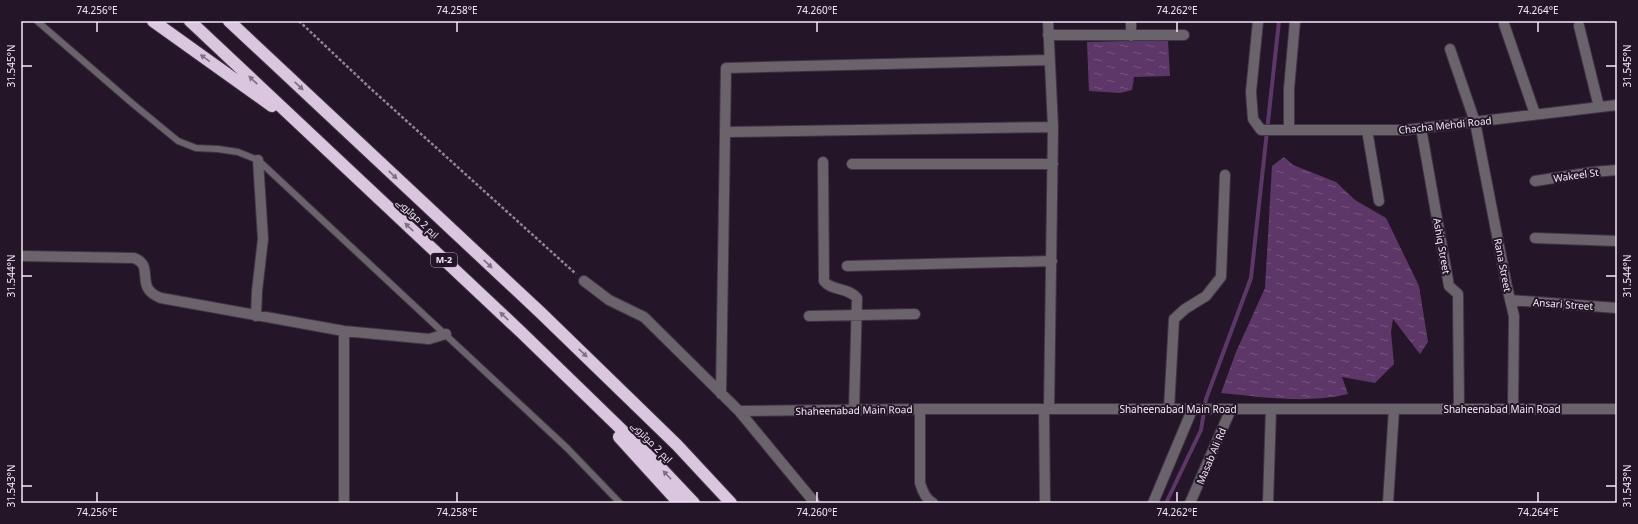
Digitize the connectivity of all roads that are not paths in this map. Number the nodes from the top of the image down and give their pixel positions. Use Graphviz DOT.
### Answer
graph roads {
  1 [pos="37,21"];
  2 [pos="153,21"];
  3 [pos="190,21"];
  4 [pos="229,21"];
  5 [pos="1048,21"];
  6 [pos="1131,21"];
  7 [pos="1258,21"];
  8 [pos="1295,21"];
  9 [pos="1504,24"];
  10 [pos="1579,26"];
  11 [pos="1048,35"];
  12 [pos="1184,35"];
  13 [pos="1131,36"];
  14 [pos="1450,49"];
  15 [pos="1050,60"];
  16 [pos="1617,105"];
  17 [pos="1599,107"];
  18 [pos="1535,114"];
  19 [pos="1475,122"];
  20 [pos="1053,127"];
  21 [pos="1421,128"];
  22 [pos="1289,129"];
  23 [pos="1367,130"];
  24 [pos="725,132"];
  25 [pos="316,139"];
  26 [pos="258,160"];
  27 [pos="823,162"];
  28 [pos="852,164"];
  29 [pos="1053,164"];
  30 [pos="1617,170"];
  31 [pos="1225,175"];
  32 [pos="1535,180"];
  33 [pos="1378,201"];
  34 [pos="1535,238"];
  35 [pos="1617,241"];
  36 [pos="21,256"];
  37 [pos="1052,261"];
  38 [pos="847,266"];
  39 [pos="584,281"];
  40 [pos="1510,300"];
  41 [pos="1617,308"];
  42 [pos="915,314"];
  43 [pos="857,315"];
  44 [pos="256,316"];
  45 [pos="809,316"];
  46 [pos="344,331"];
  47 [pos="522,333"];
  48 [pos="446,334"];
  49 [pos="721,394"];
  50 [pos="920,409"];
  51 [pos="1046,409"];
  52 [pos="1169,409"];
  53 [pos="1231,409"];
  54 [pos="1271,409"];
  55 [pos="1394,409"];
  56 [pos="1459,409"];
  57 [pos="1512,409"];
  58 [pos="1617,409"];
  59 [pos="854,410"];
  60 [pos="1192,410"];
  61 [pos="739,411"];
  62 [pos="344,503"];
  63 [pos="620,503"];
  64 [pos="679,503"];
  65 [pos="694,503"];
  66 [pos="731,503"];
  67 [pos="815,503"];
  68 [pos="933,503"];
  69 [pos="1045,503"];
  70 [pos="1153,503"];
  71 [pos="1190,503"];
  72 [pos="1268,503"];
  73 [pos="1388,503"];
  1 -- 26 [label="lane"];
  25 -- 2 [label="highway, one-way"];
  25 -- 3 [label="highway, ایم 2 موٹروے / M-2, one-way"];
  4 -- 66 [label="highway, ایم 2 موٹروے / M-2, one-way"];
  5 -- 11 [label="street"];
  6 -- 13 [label="street"];
  7 -- 22 [label="street, Chacha Mehdi Road"];
  8 -- 22 [label="street"];
  9 -- 18 [label="street"];
  10 -- 17 [label="street"];
  11 -- 13 [label="street"];
  11 -- 15 [label="street"];
  12 -- 13 [label="street"];
  14 -- 19 [label="street, Rana Street"];
  15 -- 20 [label="street"];
  15 -- 24 [label="street"];
  16 -- 17 [label="street, Chacha Mehdi Road"];
  17 -- 18 [label="street, Chacha Mehdi Road"];
  18 -- 19 [label="street, Chacha Mehdi Road"];
  19 -- 21 [label="street, Chacha Mehdi Road"];
  19 -- 40 [label="street, Rana Street"];
  20 -- 24 [label="street"];
  20 -- 29 [label="street"];
  21 -- 23 [label="street, Chacha Mehdi Road"];
  21 -- 56 [label="street, Ashiq Street"];
  22 -- 23 [label="street, Chacha Mehdi Road"];
  23 -- 33 [label="street"];
  24 -- 49 [label="street"];
  47 -- 25 [label="highway, ایم 2 موٹروے / M-2, one-way"];
  26 -- 44 [label="street"];
  26 -- 48 [label="lane"];
  27 -- 43 [label="street"];
  28 -- 29 [label="street"];
  29 -- 37 [label="street"];
  30 -- 32 [label="street, Wakeel St"];
  31 -- 52 [label="street"];
  34 -- 35 [label="street"];
  36 -- 44 [label="street"];
  37 -- 38 [label="street"];
  37 -- 51 [label="street"];
  39 -- 49 [label="street"];
  40 -- 41 [label="street, Ansari Street"];
  40 -- 57 [label="street, Rana Street"];
  42 -- 43 [label="street"];
  43 -- 45 [label="street"];
  43 -- 59 [label="street"];
  44 -- 46 [label="street"];
  46 -- 48 [label="street"];
  46 -- 62 [label="street"];
  47 -- 64 [label="highway"];
  65 -- 47 [label="highway, ایم 2 موٹروے / M-2, one-way"];
  48 -- 63 [label="lane"];
  49 -- 61 [label="street"];
  50 -- 51 [label="street, Shaheenabad Main Road"];
  50 -- 59 [label="street, Shaheenabad Main Road"];
  50 -- 68 [label="street"];
  51 -- 52 [label="street, Shaheenabad Main Road"];
  51 -- 69 [label="street"];
  52 -- 60 [label="street, Shaheenabad Main Road"];
  53 -- 54 [label="street, Shaheenabad Main Road"];
  53 -- 60 [label="street, Shaheenabad Main Road"];
  53 -- 71 [label="street, Masab Ali Rd"];
  54 -- 55 [label="street, Shaheenabad Main Road"];
  54 -- 72 [label="street"];
  55 -- 56 [label="street, Shaheenabad Main Road"];
  55 -- 73 [label="street"];
  56 -- 57 [label="street, Shaheenabad Main Road"];
  57 -- 58 [label="street, Shaheenabad Main Road"];
  59 -- 61 [label="street, Shaheenabad Main Road"];
  60 -- 70 [label="street"];
  61 -- 67 [label="street"];
}
